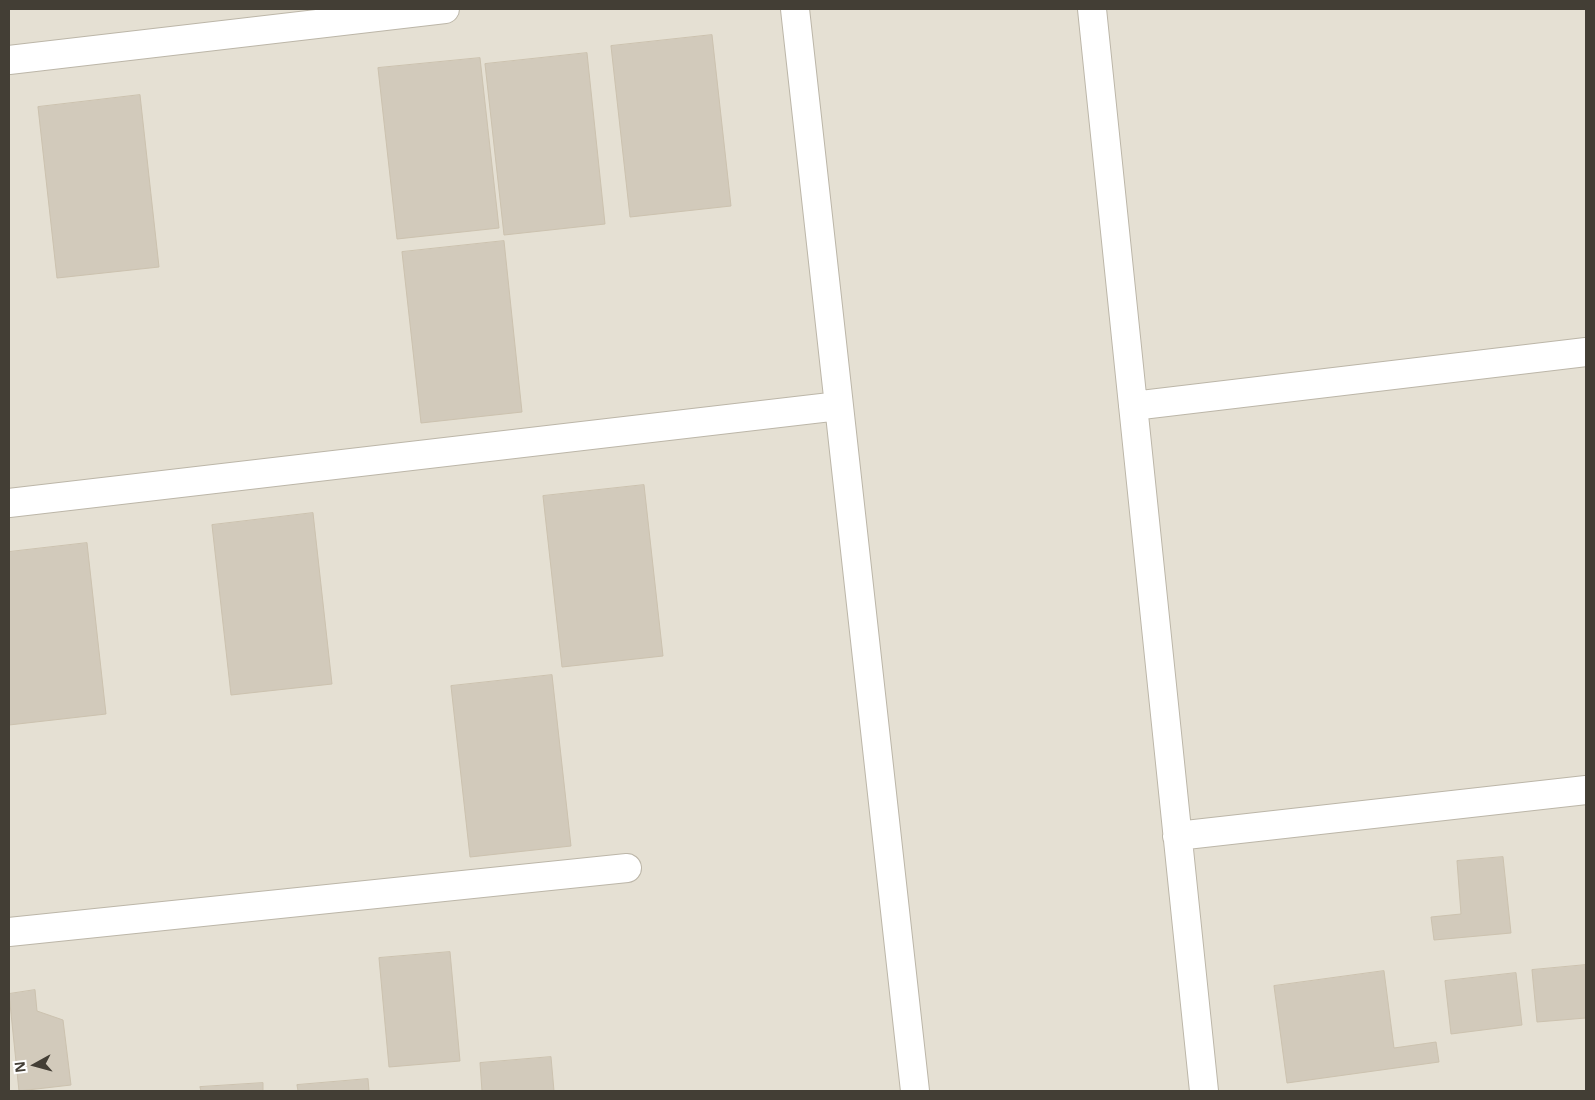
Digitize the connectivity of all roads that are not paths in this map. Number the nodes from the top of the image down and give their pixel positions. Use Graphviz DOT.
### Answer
graph roads {
  1 [pos="444,9"];
  2 [pos="795,9"];
  3 [pos="1092,9"];
  4 [pos="9,60"];
  5 [pos="1586,352"];
  6 [pos="839,406"];
  7 [pos="1133,406"];
  8 [pos="9,503"];
  9 [pos="1586,790"];
  10 [pos="1177,836"];
  11 [pos="627,868"];
  12 [pos="9,932"];
  13 [pos="914,1091"];
  14 [pos="1204,1091"];
  1 -- 4 [label="street"];
  2 -- 6 [label="street"];
  3 -- 7 [label="street"];
  5 -- 7 [label="street"];
  6 -- 8 [label="street"];
  6 -- 13 [label="street"];
  7 -- 10 [label="street"];
  9 -- 10 [label="street"];
  10 -- 14 [label="street"];
  11 -- 12 [label="street"];
}
